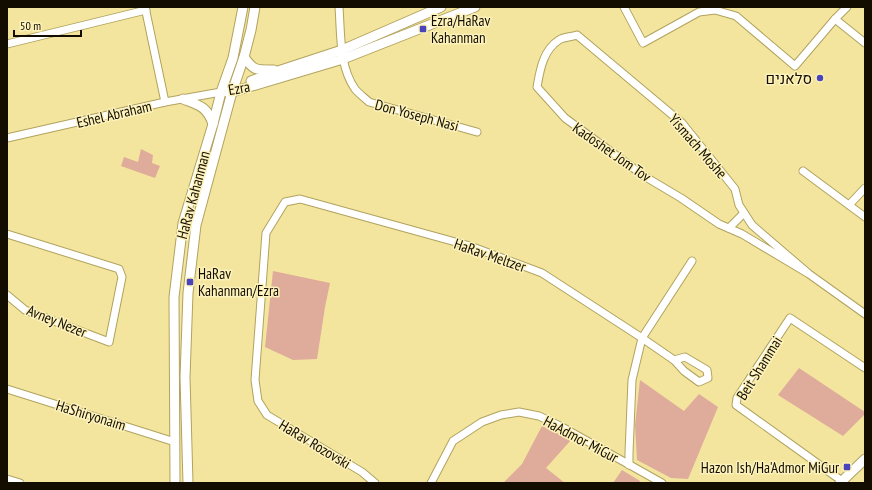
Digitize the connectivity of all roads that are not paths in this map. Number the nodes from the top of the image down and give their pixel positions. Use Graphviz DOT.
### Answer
graph roads {
  1 [pos="243,7"];
  2 [pos="255,7"];
  3 [pos="339,7"];
  4 [pos="441,7"];
  5 [pos="475,7"];
  6 [pos="624,7"];
  7 [pos="847,7"];
  8 [pos="146,8"];
  9 [pos="835,19"];
  10 [pos="865,43"];
  11 [pos="7,44"];
  12 [pos="549,48"];
  13 [pos="342,55"];
  14 [pos="244,57"];
  15 [pos="281,70"];
  16 [pos="232,90"];
  17 [pos="221,92"];
  18 [pos="183,99"];
  19 [pos="165,102"];
  20 [pos="213,124"];
  21 [pos="477,132"];
  22 [pos="7,138"];
  23 [pos="803,171"];
  24 [pos="865,188"];
  25 [pos="849,206"];
  26 [pos="744,213"];
  27 [pos="865,217"];
  28 [pos="729,228"];
  29 [pos="7,234"];
  30 [pos="692,261"];
  31 [pos="809,274"];
  32 [pos="7,295"];
  33 [pos="865,314"];
  34 [pos="642,338"];
  35 [pos="674,360"];
  36 [pos="865,368"];
  37 [pos="7,389"];
  38 [pos="258,401"];
  39 [pos="175,442"];
  40 [pos="865,459"];
  41 [pos="629,465"];
  42 [pos="7,479"];
  43 [pos="841,482"];
  44 [pos="20,483"];
  45 [pos="175,483"];
  46 [pos="188,483"];
  47 [pos="375,483"];
  48 [pos="431,483"];
  49 [pos="662,483"];
  1 -- 17 [label="street, HaRav Kahanman"];
  2 -- 14 [label="street, HaRav Kahanman"];
  3 -- 13 [label="street, Don Yoseph Nasi"];
  4 -- 13 [label="street, Ezra"];
  5 -- 13 [label="street, Ezra"];
  6 -- 9 [label="street"];
  7 -- 9 [label="street"];
  8 -- 11 [label="street"];
  8 -- 19 [label="street"];
  9 -- 10 [label="street"];
  12 -- 26 [label="street, Yismach Moshe"];
  12 -- 28 [label="street, Kadoshet Jom Tov"];
  13 -- 15 [label="street, Ezra"];
  13 -- 16 [label="street, Ezra"];
  13 -- 21 [label="street, Don Yoseph Nasi"];
  14 -- 15 [label="street"];
  14 -- 16 [label="street, HaRav Kahanman"];
  15 -- 16 [label="street, Ezra"];
  16 -- 17 [label="street, Ezra"];
  16 -- 46 [label="street, HaRav Kahanman"];
  17 -- 18 [label="street, Eshel Abraham"];
  17 -- 20 [label="street, HaRav Kahanman"];
  18 -- 19 [label="street, Eshel Abraham"];
  18 -- 20 [label="street"];
  19 -- 22 [label="street, Eshel Abraham"];
  20 -- 39 [label="street, HaRav Kahanman"];
  23 -- 25 [label="street"];
  24 -- 25 [label="street"];
  25 -- 27 [label="street"];
  26 -- 28 [label="street"];
  26 -- 31 [label="street, Yismach Moshe"];
  28 -- 31 [label="street, Yismach Moshe"];
  29 -- 32 [label="street, Avney Nezer"];
  30 -- 34 [label="street"];
  31 -- 33 [label="street, Yismach Moshe"];
  34 -- 35 [label="street, HaRav Meltzer"];
  34 -- 38 [label="street, HaRav Meltzer"];
  34 -- 41 [label="street"];
  36 -- 43 [label="street, Beit Shammai"];
  37 -- 39 [label="street, HaShiryonaim"];
  38 -- 47 [label="street, HaRav Rozovski"];
  39 -- 45 [label="street, HaRav Kahanman"];
  40 -- 43 [label="street"];
  41 -- 48 [label="street, HaAdmor MiGur"];
  41 -- 49 [label="street, HaAdmor MiGur"];
  42 -- 44 [label="street"];
}
